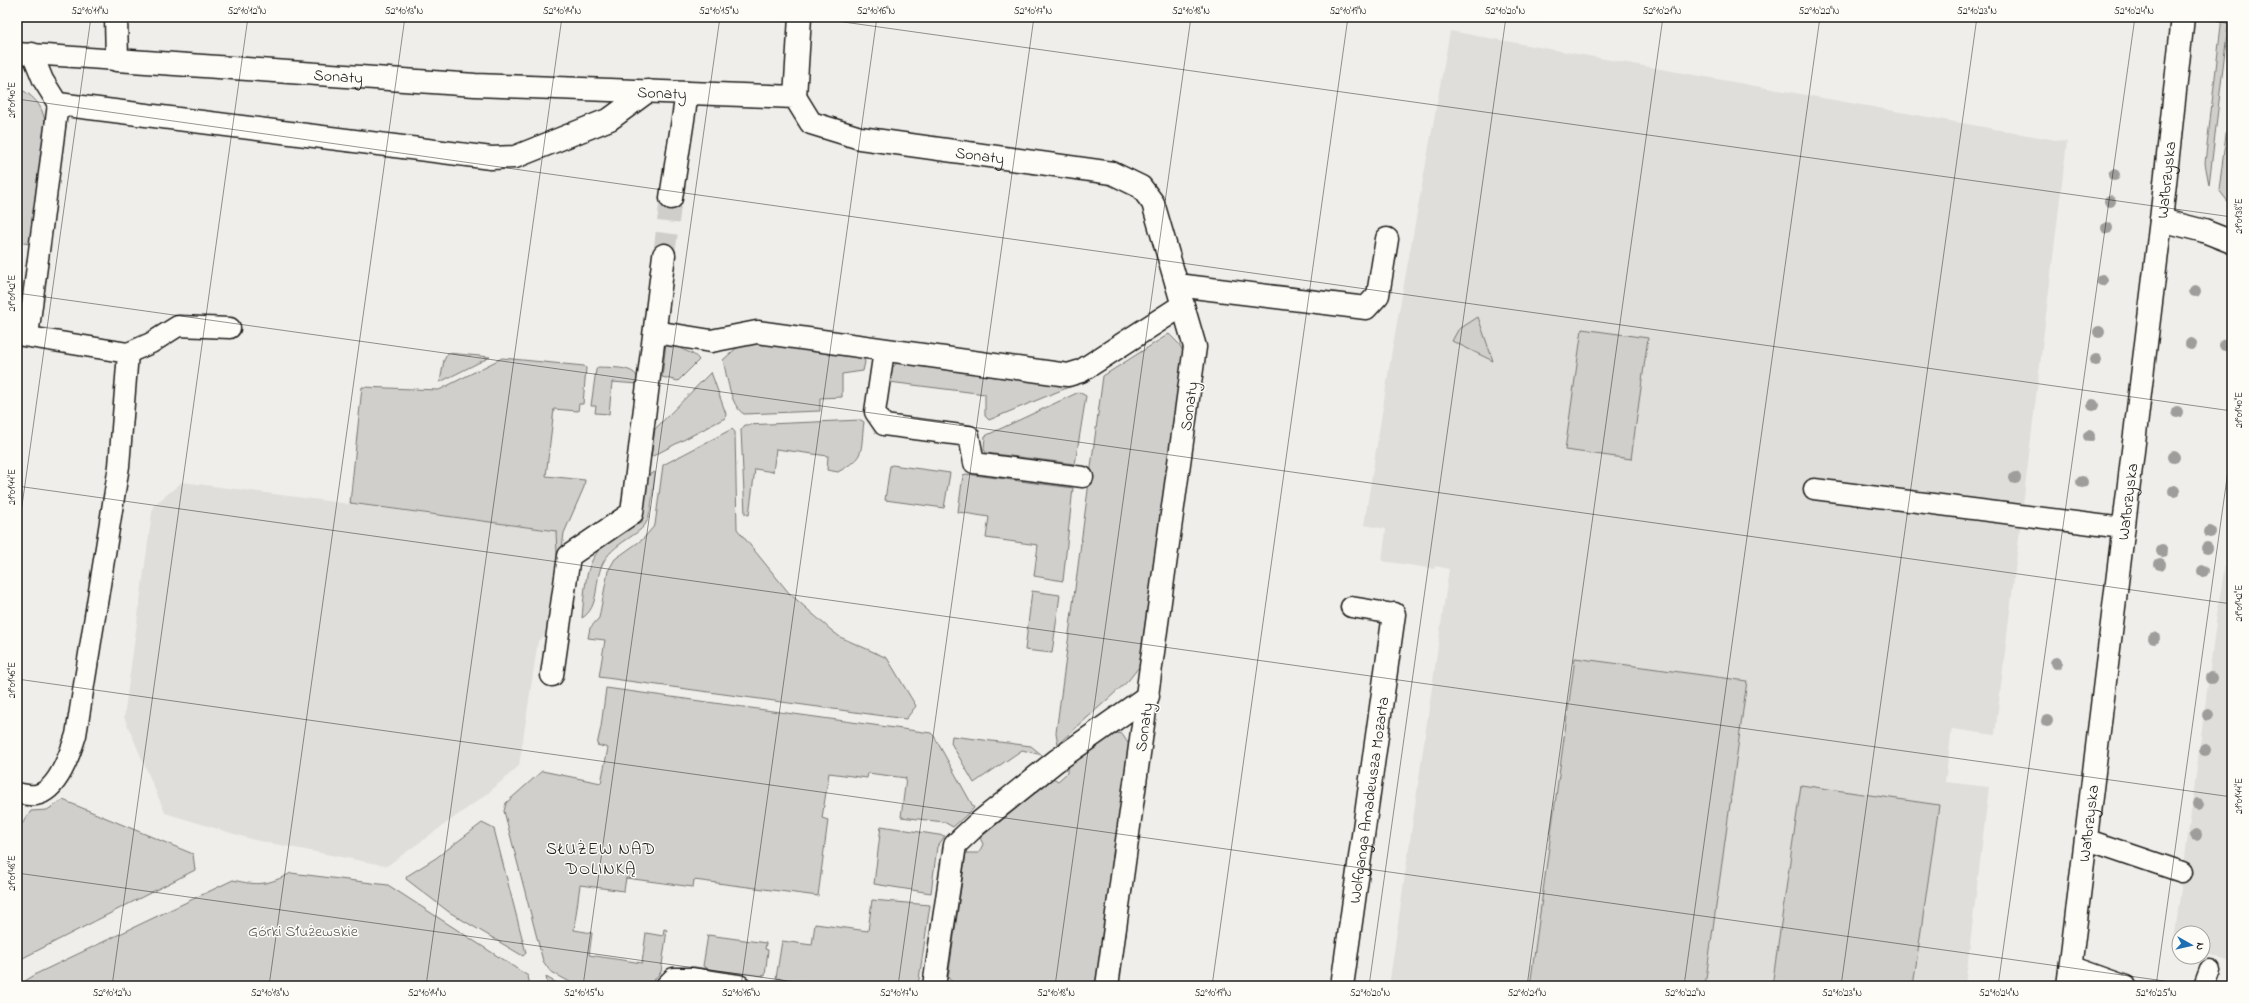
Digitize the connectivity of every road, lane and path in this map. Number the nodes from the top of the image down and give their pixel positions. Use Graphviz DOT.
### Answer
graph roads {
  1 [pos="116,17"];
  2 [pos="800,17"];
  3 [pos="2183,17"];
  4 [pos="24,53"];
  5 [pos="117,60"];
  6 [pos="648,91"];
  7 [pos="687,93"];
  8 [pos="795,97"];
  9 [pos="58,104"];
  10 [pos="671,198"];
  11 [pos="2161,220"];
  12 [pos="1387,239"];
  13 [pos="2232,242"];
  14 [pos="664,255"];
  15 [pos="1180,295"];
  16 [pos="230,328"];
  17 [pos="655,332"];
  18 [pos="22,335"];
  19 [pos="884,351"];
  20 [pos="128,353"];
  21 [pos="1083,477"];
  22 [pos="1814,489"];
  23 [pos="2122,528"];
  24 [pos="1351,607"];
  25 [pos="1394,614"];
  26 [pos="552,675"];
  27 [pos="1148,696"];
  28 [pos="17,793"];
  29 [pos="2085,839"];
  30 [pos="2182,872"];
  31 [pos="2069,976"];
  32 [pos="667,986"];
  33 [pos="739,986"];
  34 [pos="934,986"];
  35 [pos="1107,986"];
  36 [pos="1342,986"];
  37 [pos="2126,986"];
  1 -- 5 [label="street"];
  2 -- 8 [label="street"];
  3 -- 11 [label="street, Wałbrzyska"];
  4 -- 5 [label="lane, Sonaty"];
  4 -- 9 [label="lane"];
  5 -- 6 [label="street, Sonaty"];
  6 -- 7 [label="street, Sonaty"];
  6 -- 9 [label="street"];
  7 -- 8 [label="street, Sonaty"];
  7 -- 10 [label="street"];
  8 -- 15 [label="street, Sonaty"];
  9 -- 18 [label="lane"];
  11 -- 13 [label="street"];
  11 -- 23 [label="street, Wałbrzyska"];
  12 -- 15 [label="street"];
  14 -- 17 [label="street"];
  15 -- 19 [label="street"];
  15 -- 27 [label="street, Sonaty"];
  16 -- 20 [label="lane"];
  17 -- 19 [label="street"];
  17 -- 26 [label="street"];
  18 -- 20 [label="lane"];
  19 -- 21 [label="lane"];
  20 -- 28 [label="lane"];
  22 -- 23 [label="lane"];
  23 -- 29 [label="street, Wałbrzyska"];
  24 -- 25 [label="lane"];
  25 -- 36 [label="street, Wolfganga Amadeusza Mozarta"];
  27 -- 34 [label="street"];
  27 -- 35 [label="street, Sonaty"];
  29 -- 30 [label="lane"];
  29 -- 31 [label="street, Wałbrzyska"];
  31 -- 37 [label="lane"];
  32 -- 33 [label="street"];
}
